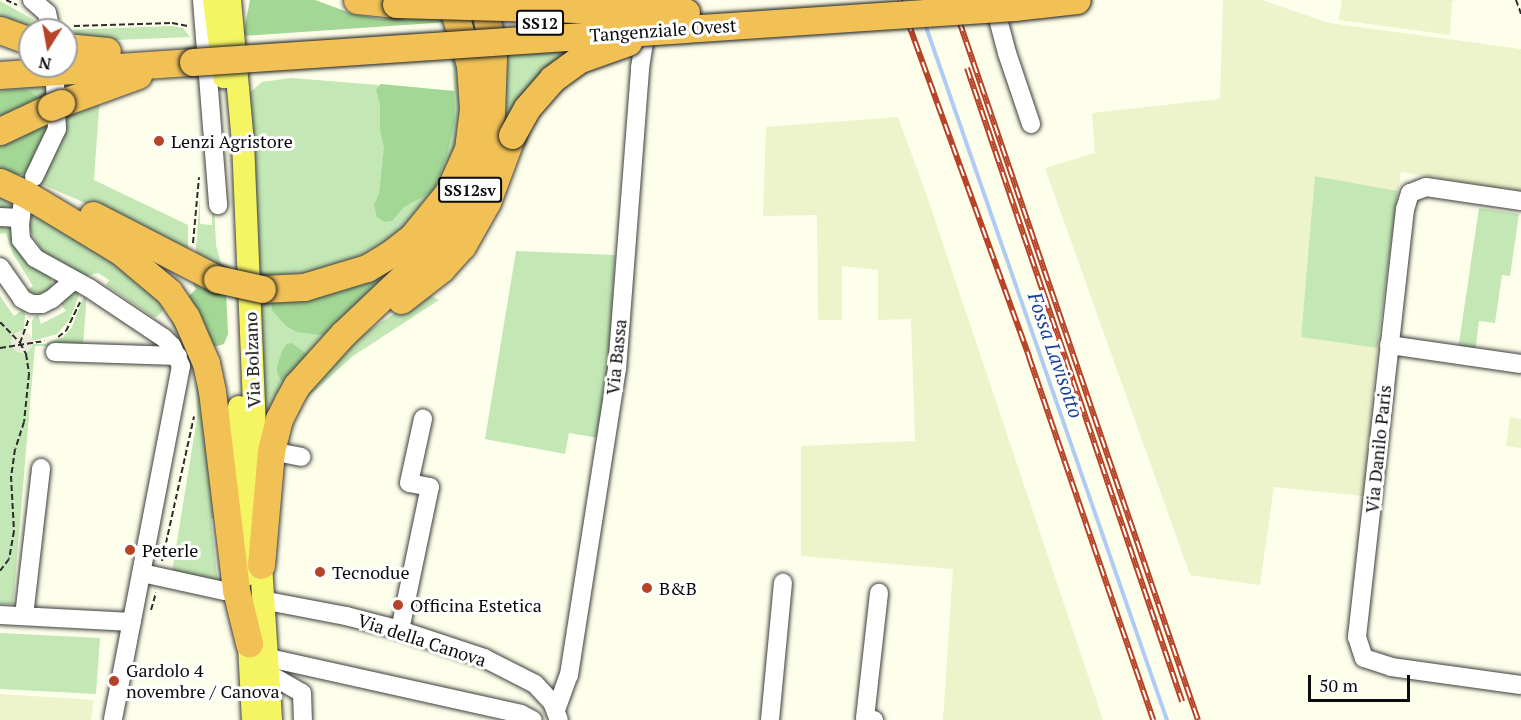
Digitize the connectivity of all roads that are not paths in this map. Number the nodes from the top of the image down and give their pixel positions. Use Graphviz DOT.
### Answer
graph roads {
  1 [pos="32,0"];
  2 [pos="202,0"];
  3 [pos="214,0"];
  4 [pos="230,0"];
  5 [pos="357,0"];
  6 [pos="448,0"];
  7 [pos="484,0"];
  8 [pos="650,0"];
  9 [pos="888,0"];
  10 [pos="993,0"];
  11 [pos="1077,0"];
  12 [pos="48,18"];
  13 [pos="703,20"];
  14 [pos="0,30"];
  15 [pos="460,30"];
  16 [pos="18,36"];
  17 [pos="78,40"];
  18 [pos="107,51"];
  19 [pos="78,53"];
  20 [pos="18,57"];
  21 [pos="187,57"];
  22 [pos="493,57"];
  23 [pos="0,58"];
  24 [pos="0,75"];
  25 [pos="56,98"];
  26 [pos="1031,124"];
  27 [pos="0,131"];
  28 [pos="0,177"];
  29 [pos="34,177"];
  30 [pos="0,182"];
  31 [pos="1521,201"];
  32 [pos="218,205"];
  33 [pos="0,217"];
  34 [pos="0,267"];
  35 [pos="74,280"];
  36 [pos="343,334"];
  37 [pos="54,343"];
  38 [pos="1389,345"];
  39 [pos="178,356"];
  40 [pos="1521,364"];
  41 [pos="423,419"];
  42 [pos="271,451"];
  43 [pos="301,457"];
  44 [pos="41,468"];
  45 [pos="261,565"];
  46 [pos="142,573"];
  47 [pos="783,583"];
  48 [pos="224,591"];
  49 [pos="879,593"];
  50 [pos="269,601"];
  51 [pos="0,615"];
  52 [pos="24,616"];
  53 [pos="132,622"];
  54 [pos="400,630"];
  55 [pos="262,658"];
  56 [pos="1521,685"];
  57 [pos="557,717"];
  58 [pos="113,720"];
  59 [pos="253,720"];
  60 [pos="271,720"];
  61 [pos="303,720"];
  62 [pos="533,720"];
  63 [pos="770,720"];
  64 [pos="874,720"];
  1 -- 12 [label="street"];
  2 -- 32 [label="street"];
  3 -- 55 [label="main road, Via Bolzano"];
  4 -- 45 [label="main road, Via Bolzano"];
  5 -- 13 [label="highway, bridge"];
  6 -- 15 [label="highway, SS12sv"];
  7 -- 22 [label="highway, SS12sv"];
  8 -- 57 [label="street, Via Bassa"];
  9 -- 13 [label="highway, Tangenziale Ovest / SS12"];
  10 -- 26 [label="street"];
  11 -- 13 [label="highway, Tangenziale Ovest / SS12, bridge"];
  13 -- 21 [label="highway, Tangenziale Ovest / SS12, bridge"];
  13 -- 36 [label="highway, SS12sv, bridge"];
  14 -- 16 [label="highway"];
  15 -- 22 [label="highway"];
  15 -- 28 [label="highway, SS12sv, bridge"];
  17 -- 18 [label="highway"];
  18 -- 19 [label="highway"];
  18 -- 21 [label="highway, Tangenziale Ovest / SS12"];
  20 -- 23 [label="highway"];
  21 -- 24 [label="highway"];
  21 -- 25 [label="highway"];
  22 -- 36 [label="highway, SS12sv"];
  25 -- 27 [label="highway"];
  25 -- 29 [label="street"];
  30 -- 55 [label="highway"];
  31 -- 38 [label="street, Via Danilo Paris"];
  33 -- 35 [label="street"];
  34 -- 35 [label="street"];
  35 -- 39 [label="street"];
  36 -- 42 [label="highway, SS12sv"];
  37 -- 39 [label="street"];
  38 -- 40 [label="street"];
  38 -- 56 [label="street, Via Danilo Paris"];
  39 -- 46 [label="street"];
  41 -- 54 [label="street"];
  42 -- 43 [label="street"];
  42 -- 45 [label="highway, SS12sv"];
  44 -- 52 [label="street"];
  45 -- 50 [label="main road, Via Bolzano"];
  46 -- 48 [label="street"];
  46 -- 53 [label="street"];
  47 -- 63 [label="street"];
  49 -- 64 [label="street"];
  50 -- 54 [label="street, Via della Canova"];
  50 -- 55 [label="main road, Via Bolzano"];
  51 -- 52 [label="street"];
  52 -- 53 [label="street"];
  53 -- 58 [label="street"];
  54 -- 57 [label="street, Via della Canova"];
  55 -- 59 [label="main road, Via Bolzano"];
  55 -- 60 [label="main road, Via Bolzano"];
  55 -- 61 [label="street"];
  55 -- 62 [label="street"];
}
